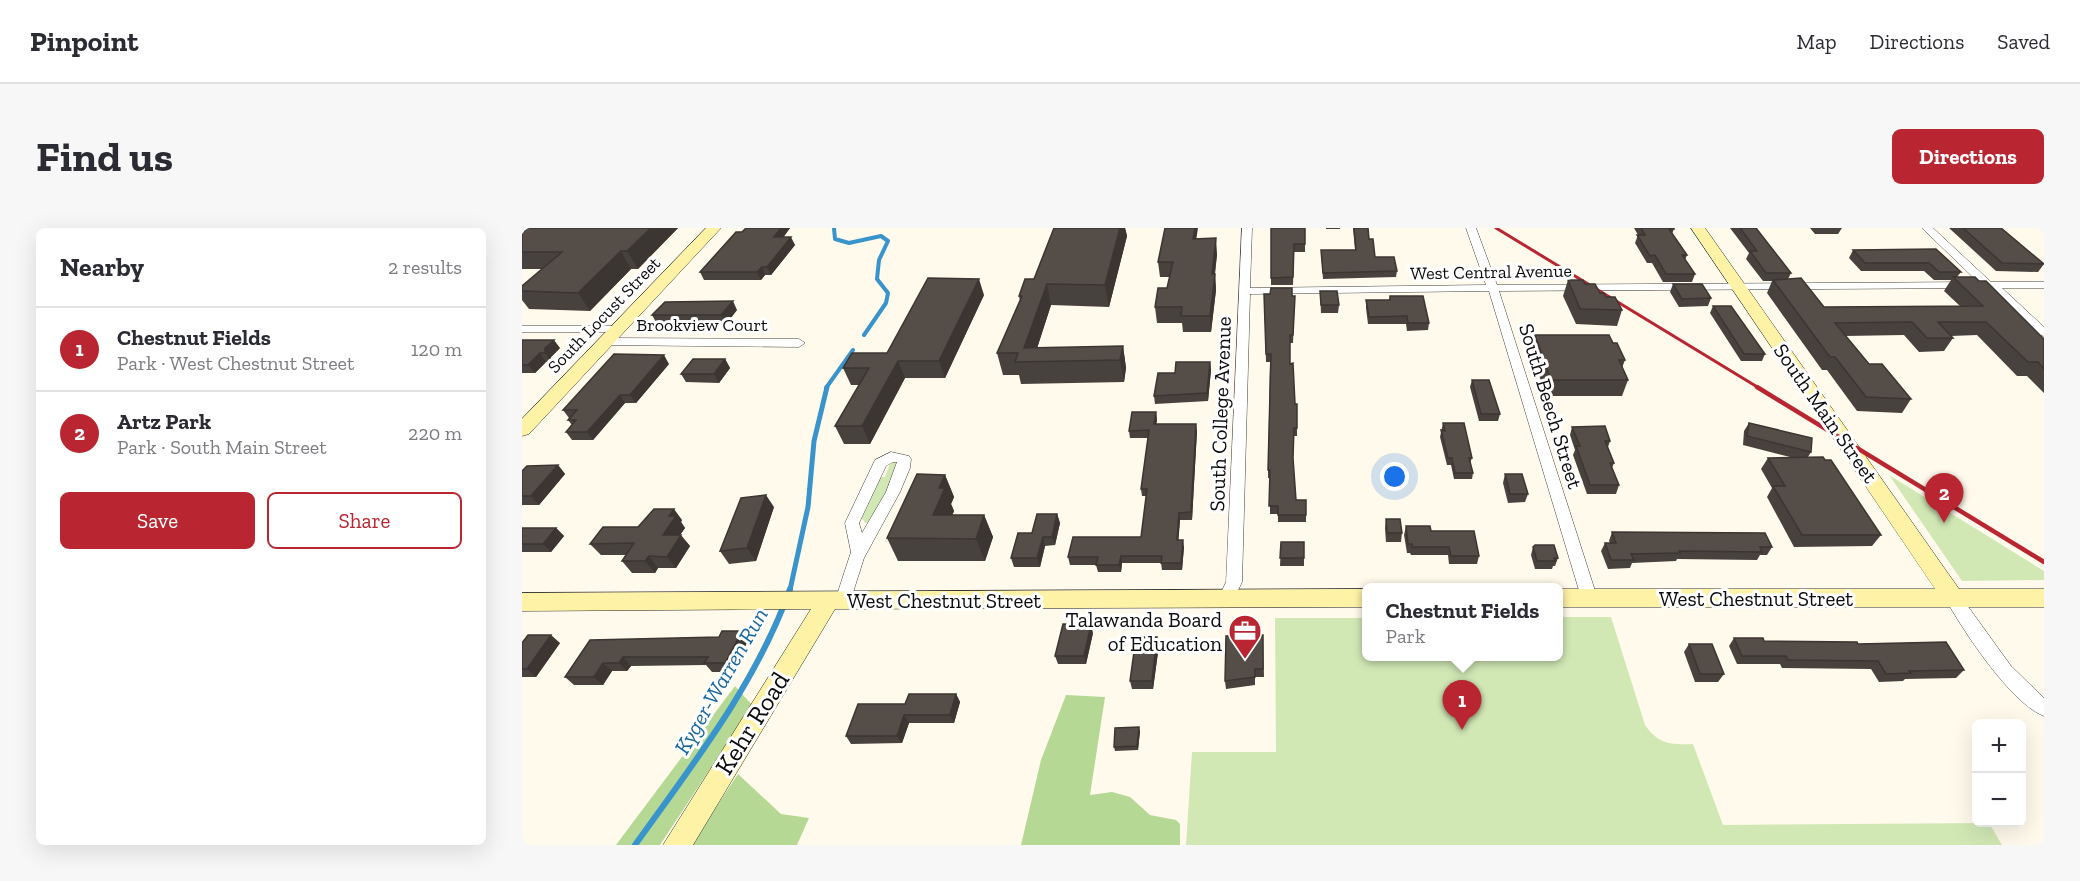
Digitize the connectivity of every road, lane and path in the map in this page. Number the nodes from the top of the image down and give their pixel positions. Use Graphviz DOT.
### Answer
graph roads {
  1 [pos="714,228"];
  2 [pos="1247,228"];
  3 [pos="1471,228"];
  4 [pos="1698,228"];
  5 [pos="1927,228"];
  6 [pos="1987,284"];
  7 [pos="2044,285"];
  8 [pos="1738,286"];
  9 [pos="1493,288"];
  10 [pos="1244,291"];
  11 [pos="522,329"];
  12 [pos="618,329"];
  13 [pos="2044,333"];
  14 [pos="606,342"];
  15 [pos="799,343"];
  16 [pos="522,430"];
  17 [pos="859,552"];
  18 [pos="1589,597"];
  19 [pos="1362,598"];
  20 [pos="1563,598"];
  21 [pos="1953,598"];
  22 [pos="2044,598"];
  23 [pos="1226,599"];
  24 [pos="836,601"];
  25 [pos="522,602"];
  26 [pos="2044,708"];
  27 [pos="677,845"];
  1 -- 12 [label="main road, South Locust Street"];
  2 -- 10 [label="street, South College Avenue"];
  3 -- 9 [label="street, South Beech Street"];
  4 -- 8 [label="main road, South Main Street"];
  5 -- 6 [label="street"];
  6 -- 7 [label="street, West Central Avenue"];
  6 -- 8 [label="street, West Central Avenue"];
  6 -- 13 [label="street"];
  8 -- 9 [label="street, West Central Avenue"];
  8 -- 21 [label="main road, South Main Street"];
  9 -- 10 [label="street, West Central Avenue"];
  9 -- 18 [label="street, South Beech Street"];
  10 -- 23 [label="street, South College Avenue"];
  11 -- 12 [label="street, Brookview Court"];
  12 -- 14 [label="main road, South Locust Street"];
  14 -- 15 [label="street, Brookview Court"];
  14 -- 16 [label="main road, South Locust Street"];
  17 -- 17 [label="street"];
  17 -- 24 [label="street"];
  18 -- 20 [label="main road, West Chestnut Street"];
  18 -- 21 [label="main road, West Chestnut Street"];
  19 -- 23 [label="main road, West Chestnut Street"];
  21 -- 22 [label="main road, West Chestnut Street"];
  21 -- 26 [label="street"];
  23 -- 24 [label="main road, West Chestnut Street"];
  24 -- 25 [label="main road, West Chestnut Street"];
  24 -- 27 [label="main road, Kehr Road"];
}
